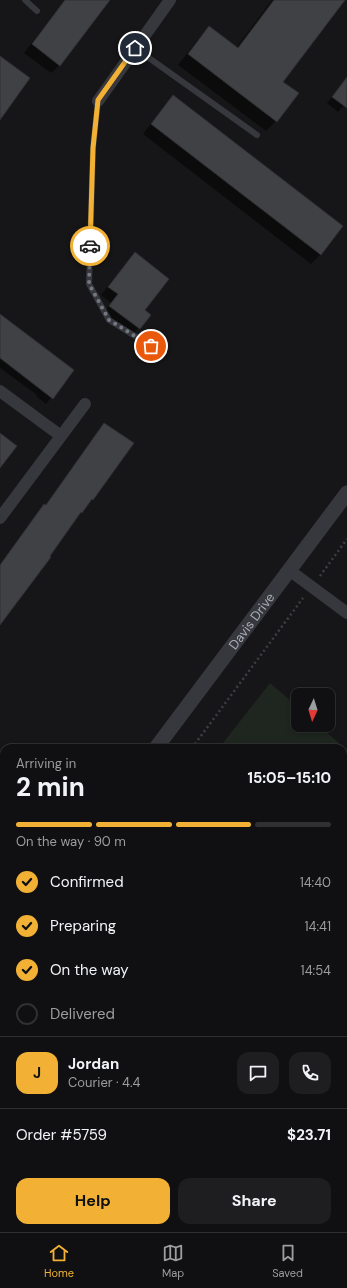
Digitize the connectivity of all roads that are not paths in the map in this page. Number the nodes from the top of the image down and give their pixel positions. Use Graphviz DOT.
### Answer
graph roads {
  1 [pos="25,0"];
  2 [pos="170,0"];
  3 [pos="37,11"];
  4 [pos="135,48"];
  5 [pos="98,100"];
  6 [pos="257,136"];
  7 [pos="151,346"];
  8 [pos="0,391"];
  9 [pos="85,404"];
  10 [pos="61,436"];
  11 [pos="347,493"];
  12 [pos="0,518"];
  13 [pos="289,570"];
  14 [pos="347,612"];
  15 [pos="159,744"];
  1 -- 3 [label="lane"];
  2 -- 4 [label="street"];
  4 -- 5 [label="street"];
  4 -- 6 [label="lane"];
  5 -- 7 [label="lane"];
  8 -- 10 [label="street"];
  9 -- 10 [label="street"];
  10 -- 12 [label="street"];
  11 -- 13 [label="street, Davis Drive"];
  13 -- 14 [label="street"];
  13 -- 15 [label="street, Davis Drive"];
}
